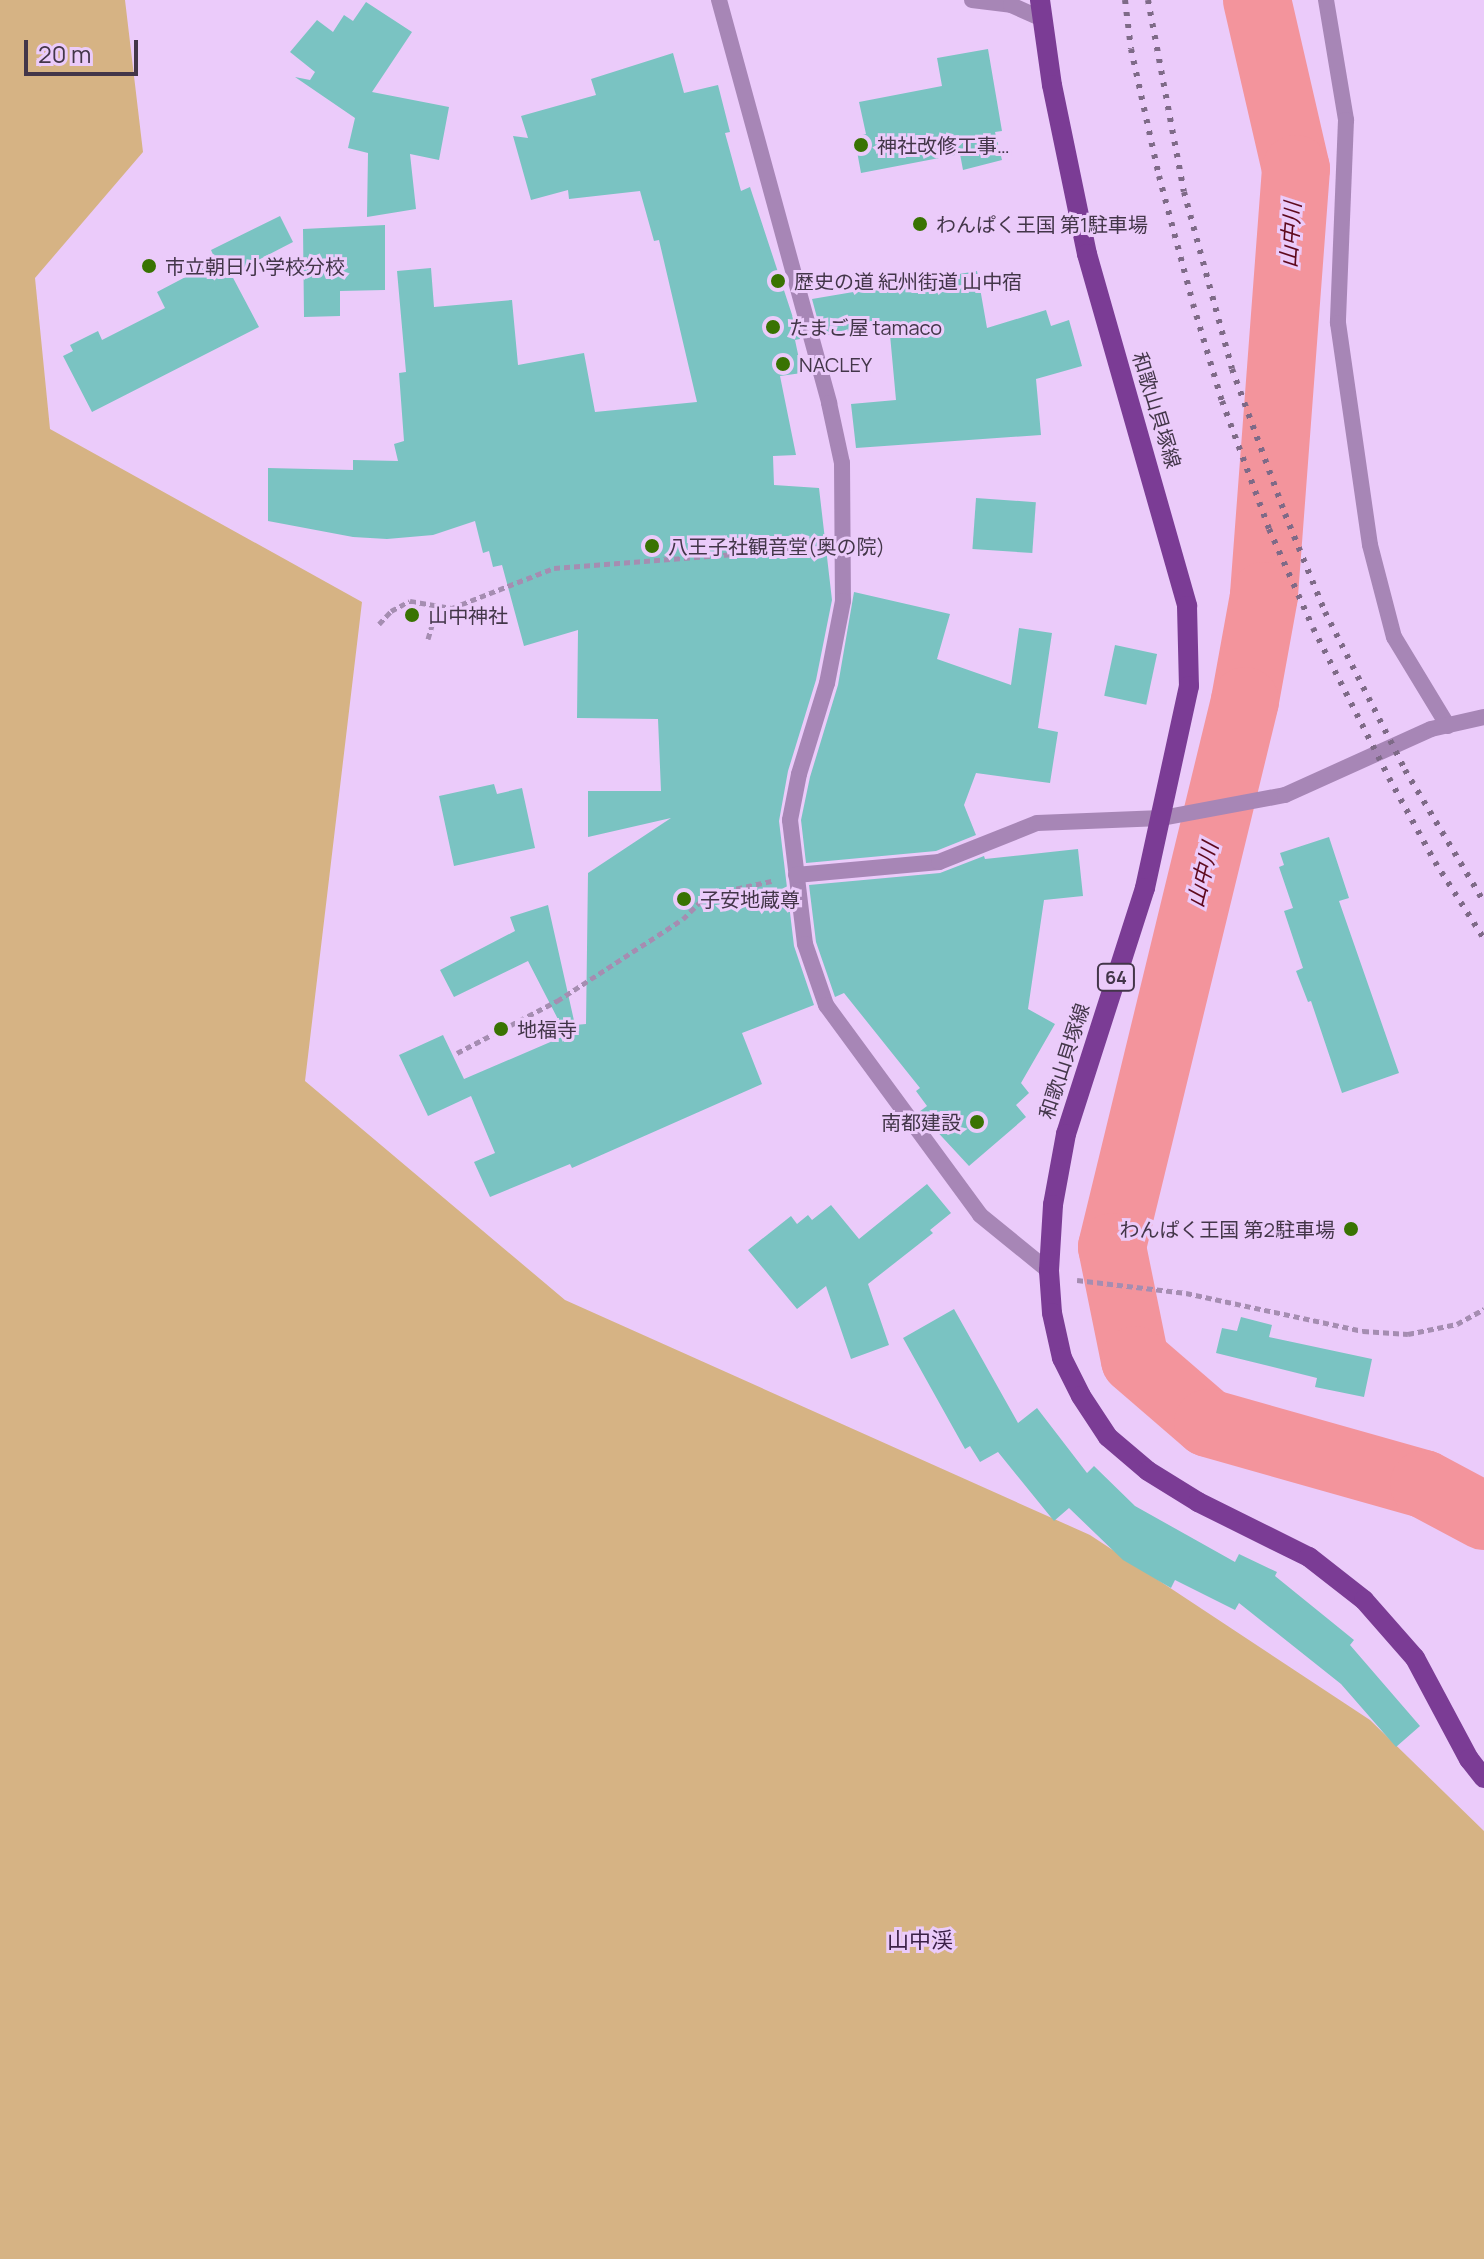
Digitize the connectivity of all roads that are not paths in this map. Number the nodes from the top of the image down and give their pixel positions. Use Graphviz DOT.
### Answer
graph roads {
  1 [pos="719,0"];
  2 [pos="972,0"];
  3 [pos="1326,0"];
  4 [pos="1042,9"];
  5 [pos="1484,717"];
  6 [pos="1448,726"];
  7 [pos="1162,818"];
  8 [pos="796,875"];
  9 [pos="1049,1271"];
  10 [pos="1484,1778"];
  1 -- 8 [label="street"];
  2 -- 4 [label="street"];
  3 -- 6 [label="street"];
  4 -- 7 [label="main road, 和歌山貝塚線 / 64"];
  5 -- 6 [label="street"];
  6 -- 7 [label="street"];
  7 -- 8 [label="street"];
  7 -- 9 [label="main road, 和歌山貝塚線 / 64"];
  8 -- 9 [label="street"];
  9 -- 10 [label="main road, 和歌山貝塚線 / 64"];
}
